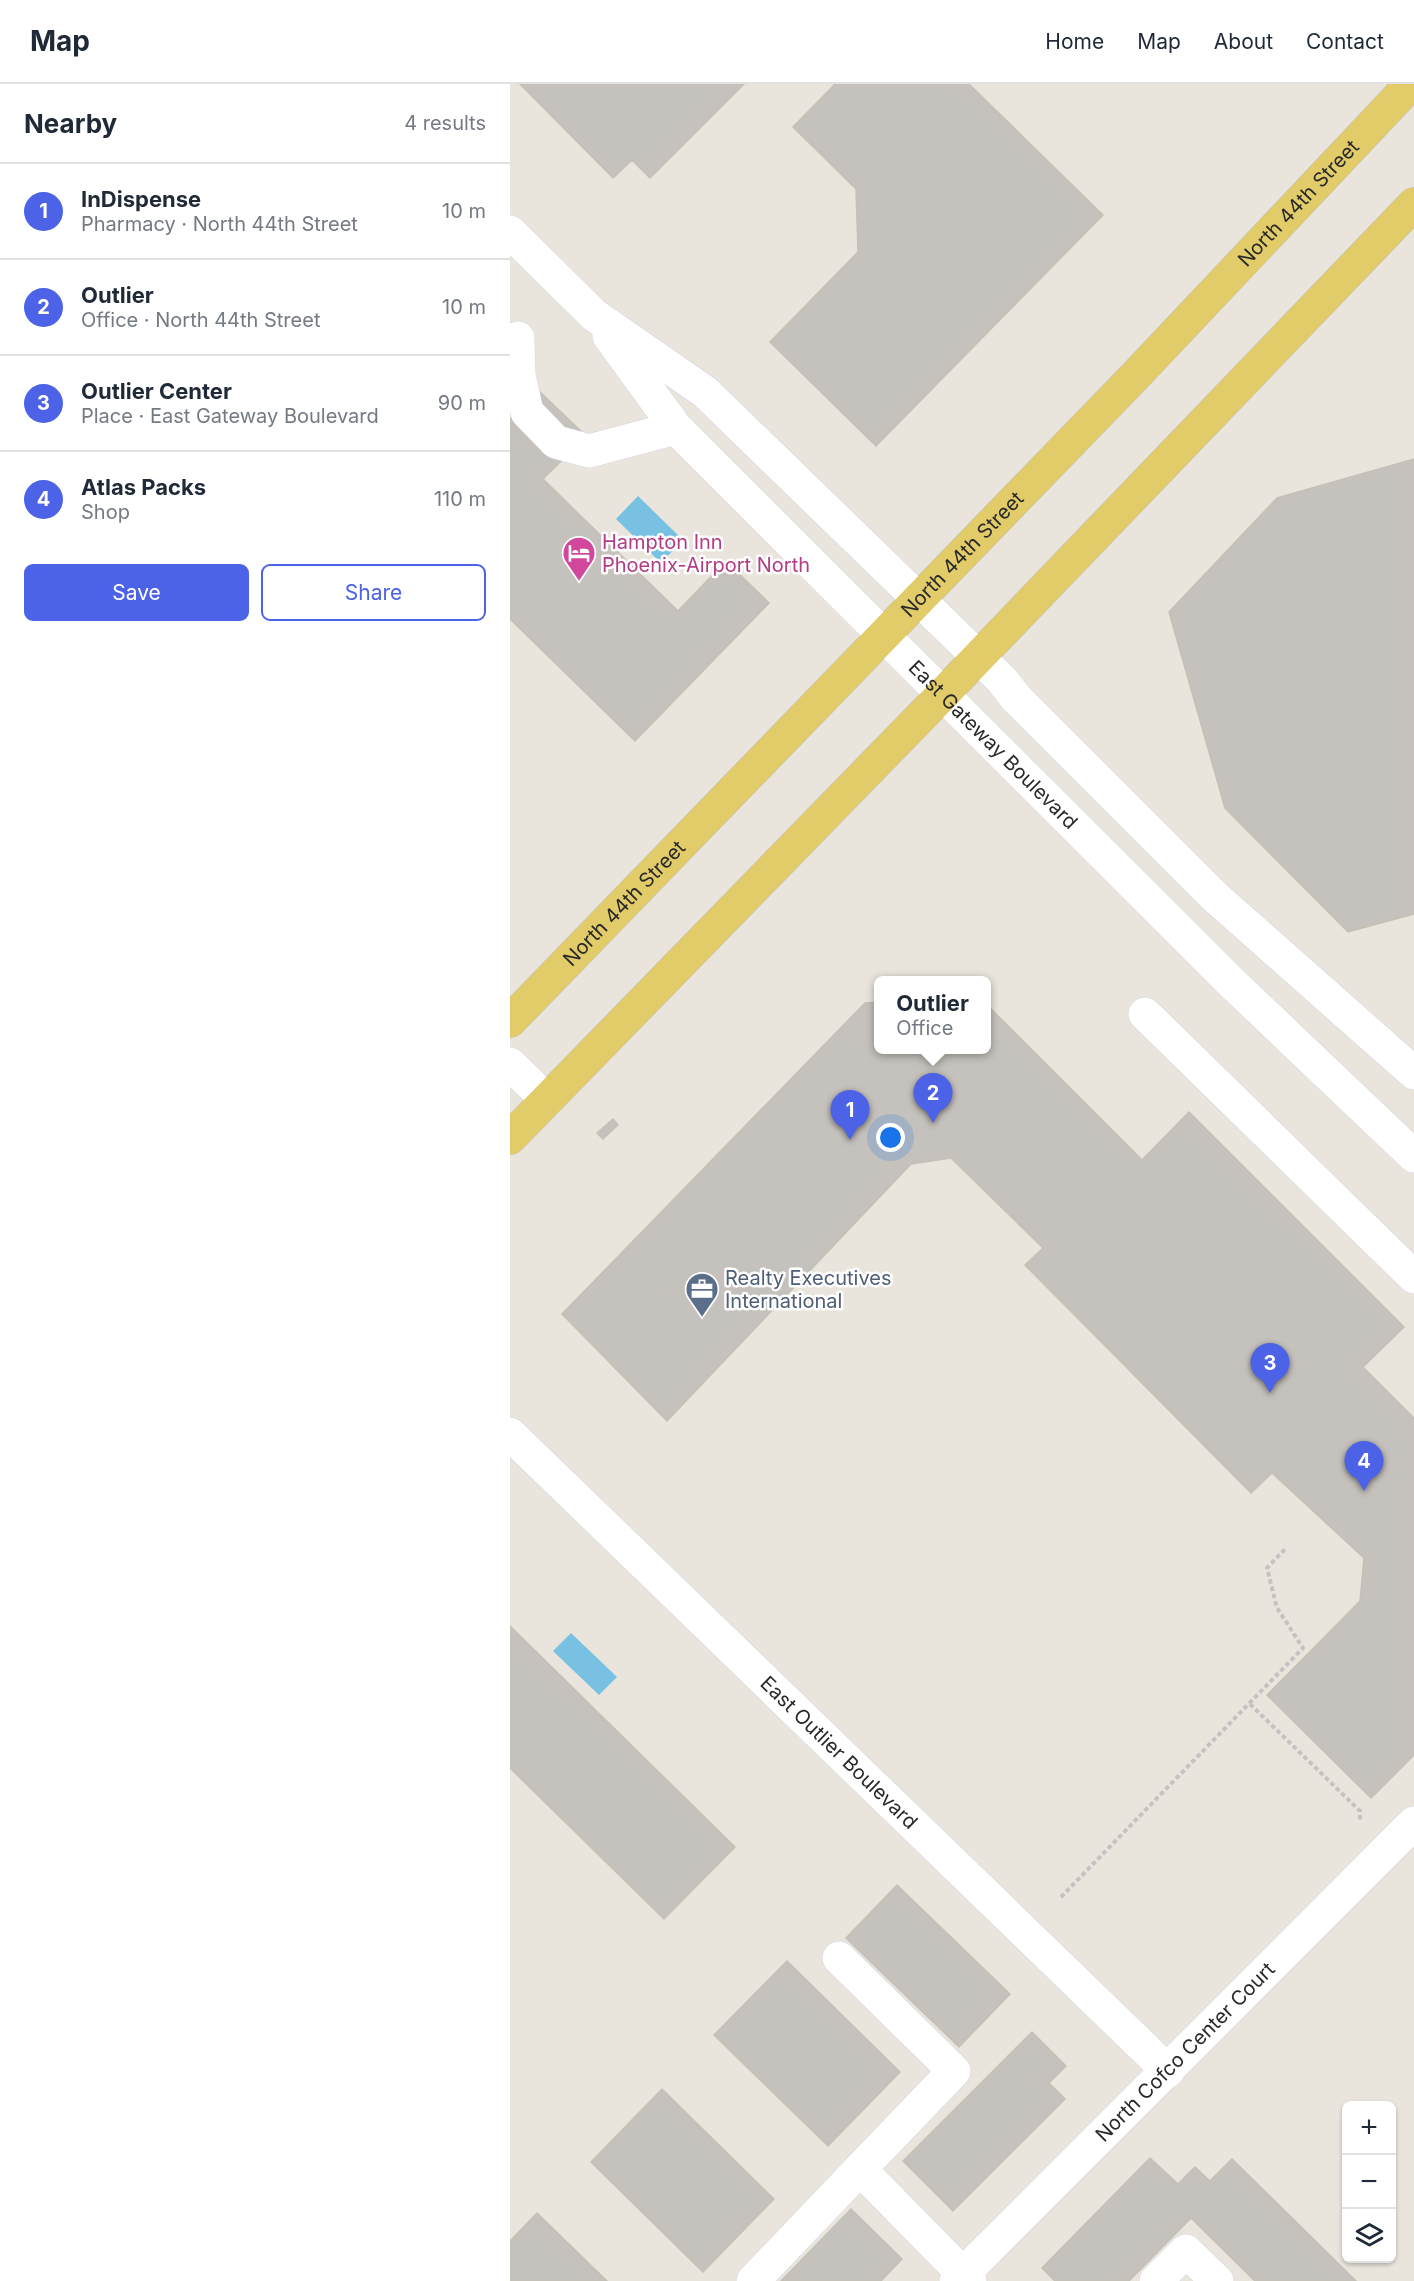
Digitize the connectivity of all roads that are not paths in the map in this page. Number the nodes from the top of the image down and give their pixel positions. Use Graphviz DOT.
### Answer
graph roads {
  1 [pos="1412,84"];
  2 [pos="1414,204"];
  3 [pos="510,232"];
  4 [pos="594,315"];
  5 [pos="518,338"];
  6 [pos="676,428"];
  7 [pos="917,601"];
  8 [pos="883,636"];
  9 [pos="977,659"];
  10 [pos="943,694"];
  11 [pos="1145,1014"];
  12 [pos="510,1021"];
  13 [pos="1374,1037"];
  14 [pos="1414,1057"];
  15 [pos="510,1064"];
  16 [pos="1414,1073"];
  17 [pos="547,1100"];
  18 [pos="510,1138"];
  19 [pos="1414,1156"];
  20 [pos="1414,1277"];
  21 [pos="510,1434"];
  22 [pos="1414,1823"];
  23 [pos="839,1958"];
  24 [pos="1168,2071"];
  25 [pos="860,2169"];
  26 [pos="963,2279"];
  27 [pos="753,2281"];
  28 [pos="1156,2281"];
  29 [pos="1217,2281"];
  1 -- 7 [label="main road, North 44th Street"];
  2 -- 9 [label="main road"];
  3 -- 4 [label="street, East Gateway Boulevard"];
  4 -- 6 [label="street, East Gateway Boulevard"];
  4 -- 7 [label="street, East Gateway Boulevard"];
  5 -- 6 [label="street"];
  6 -- 8 [label="street, East Gateway Boulevard"];
  7 -- 8 [label="main road, North 44th Street"];
  7 -- 9 [label="street, East Gateway Boulevard"];
  8 -- 10 [label="street, East Gateway Boulevard"];
  8 -- 12 [label="main road, North 44th Street"];
  9 -- 10 [label="main road"];
  9 -- 13 [label="street, East Gateway Boulevard"];
  10 -- 17 [label="main road"];
  10 -- 19 [label="street, East Gateway Boulevard"];
  11 -- 20 [label="street"];
  13 -- 14 [label="street"];
  13 -- 16 [label="street, East Gateway Boulevard"];
  15 -- 17 [label="street"];
  17 -- 18 [label="main road"];
  21 -- 24 [label="street, East Outlier Boulevard"];
  22 -- 24 [label="street, North Cofco Center Court"];
  23 -- 25 [label="street"];
  24 -- 26 [label="street, North Cofco Center Court"];
  25 -- 26 [label="street"];
  25 -- 27 [label="street"];
  28 -- 29 [label="street"];
}
